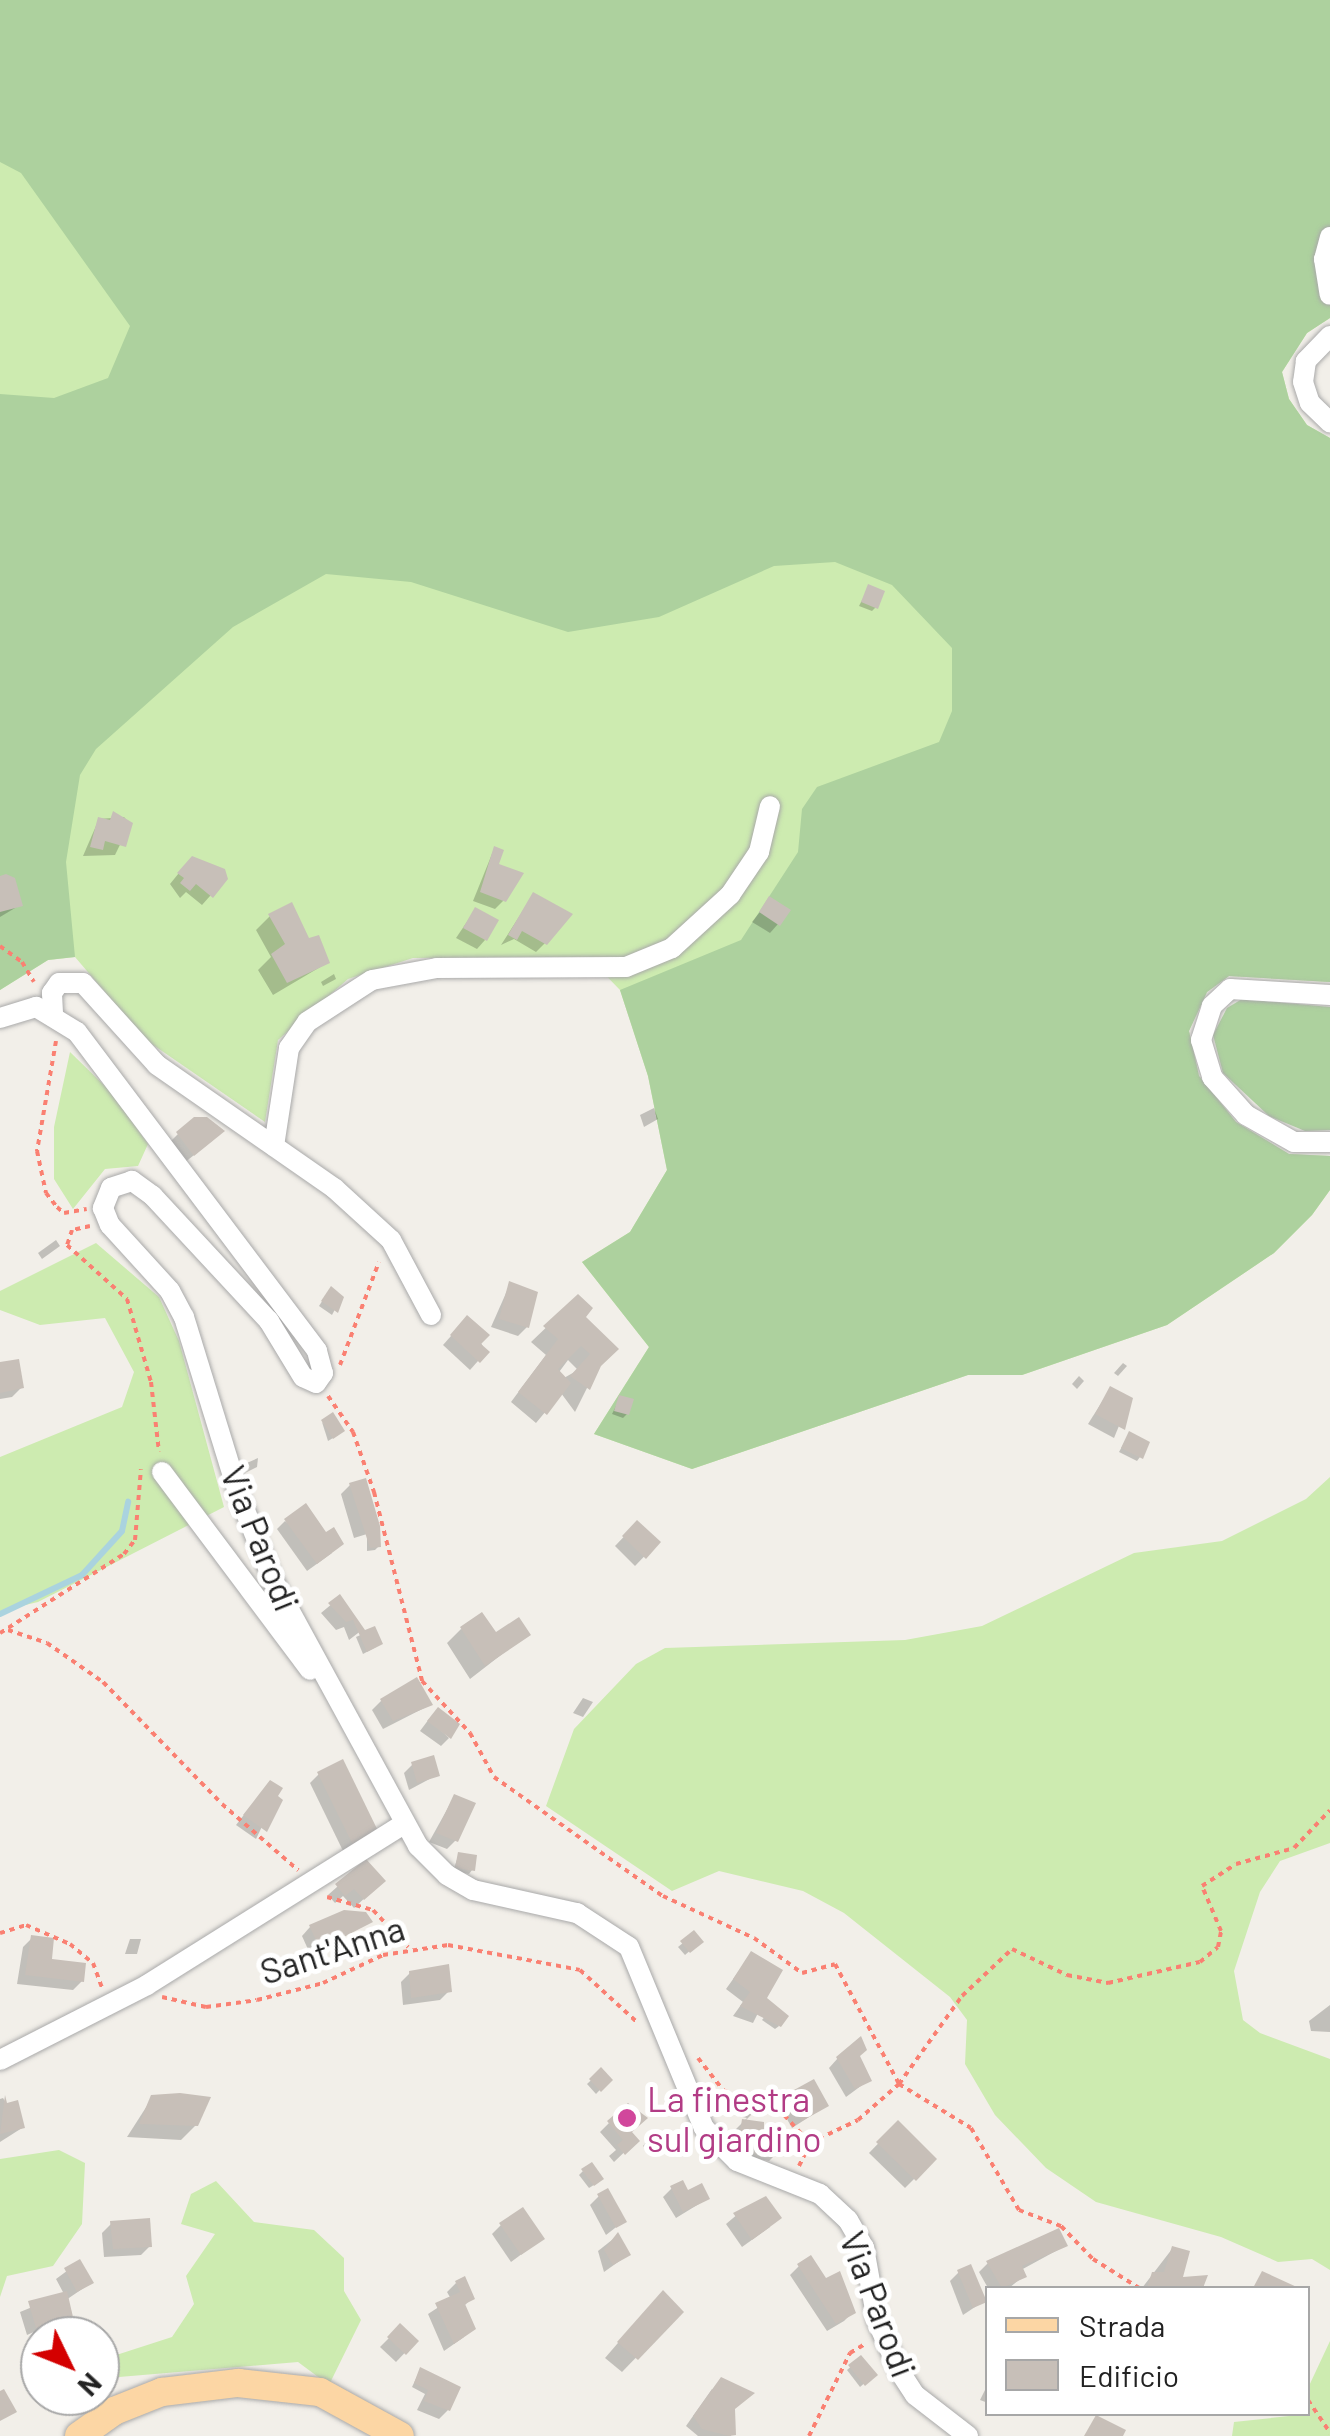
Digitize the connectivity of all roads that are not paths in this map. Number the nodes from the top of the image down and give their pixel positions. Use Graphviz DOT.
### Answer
graph roads {
  1 [pos="1330,237"];
  2 [pos="1330,295"];
  3 [pos="1330,336"];
  4 [pos="1330,422"];
  5 [pos="770,806"];
  6 [pos="1330,995"];
  7 [pos="53,1013"];
  8 [pos="0,1018"];
  9 [pos="1330,1142"];
  10 [pos="274,1146"];
  11 [pos="431,1315"];
  12 [pos="162,1472"];
  13 [pos="338,1703"];
  14 [pos="404,1824"];
  15 [pos="0,2060"];
  16 [pos="79,2436"];
  17 [pos="400,2436"];
  18 [pos="968,2436"];
  1 -- 2 [label="street"];
  3 -- 4 [label="street"];
  5 -- 10 [label="street"];
  6 -- 9 [label="street"];
  7 -- 8 [label="street"];
  7 -- 10 [label="street"];
  7 -- 13 [label="street, Via Parodi"];
  10 -- 11 [label="street"];
  12 -- 13 [label="street"];
  13 -- 14 [label="street, Via Parodi"];
  14 -- 15 [label="street"];
  14 -- 18 [label="street, Via Parodi"];
  16 -- 17 [label="main road"];
}
